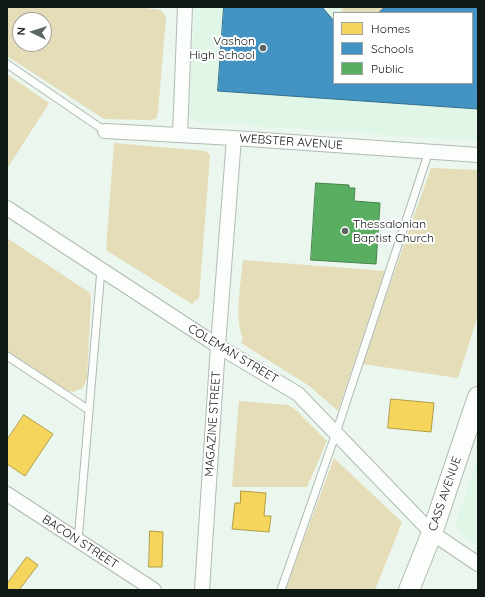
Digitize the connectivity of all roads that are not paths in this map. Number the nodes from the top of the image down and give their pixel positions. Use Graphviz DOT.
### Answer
graph roads {
  1 [pos="185,7"];
  2 [pos="7,64"];
  3 [pos="105,131"];
  4 [pos="180,134"];
  5 [pos="234,138"];
  6 [pos="429,151"];
  7 [pos="478,155"];
  8 [pos="7,208"];
  9 [pos="101,269"];
  10 [pos="218,346"];
  11 [pos="7,356"];
  12 [pos="478,397"];
  13 [pos="89,410"];
  14 [pos="336,433"];
  15 [pos="7,494"];
  16 [pos="432,533"];
  17 [pos="78,541"];
  18 [pos="478,564"];
  19 [pos="154,590"];
  20 [pos="202,590"];
  21 [pos="281,590"];
  22 [pos="410,590"];
  1 -- 4 [label="street"];
  2 -- 3 [label="lane"];
  3 -- 4 [label="street, WEBSTER AVENUE"];
  4 -- 5 [label="street, WEBSTER AVENUE"];
  5 -- 6 [label="street, WEBSTER AVENUE"];
  5 -- 10 [label="street, MAGAZINE STREET"];
  6 -- 7 [label="street, WEBSTER AVENUE"];
  6 -- 14 [label="lane"];
  8 -- 9 [label="street, COLEMAN STREET"];
  9 -- 10 [label="street, COLEMAN STREET"];
  9 -- 13 [label="lane"];
  10 -- 14 [label="street, COLEMAN STREET"];
  10 -- 20 [label="street, MAGAZINE STREET"];
  11 -- 13 [label="lane"];
  12 -- 16 [label="main road, CASS AVENUE"];
  13 -- 17 [label="lane"];
  14 -- 16 [label="street, COLEMAN STREET"];
  14 -- 21 [label="lane"];
  15 -- 17 [label="street, BACON STREET"];
  16 -- 18 [label="street, COLEMAN STREET"];
  16 -- 22 [label="main road, CASS AVENUE"];
  17 -- 19 [label="street, BACON STREET"];
}
